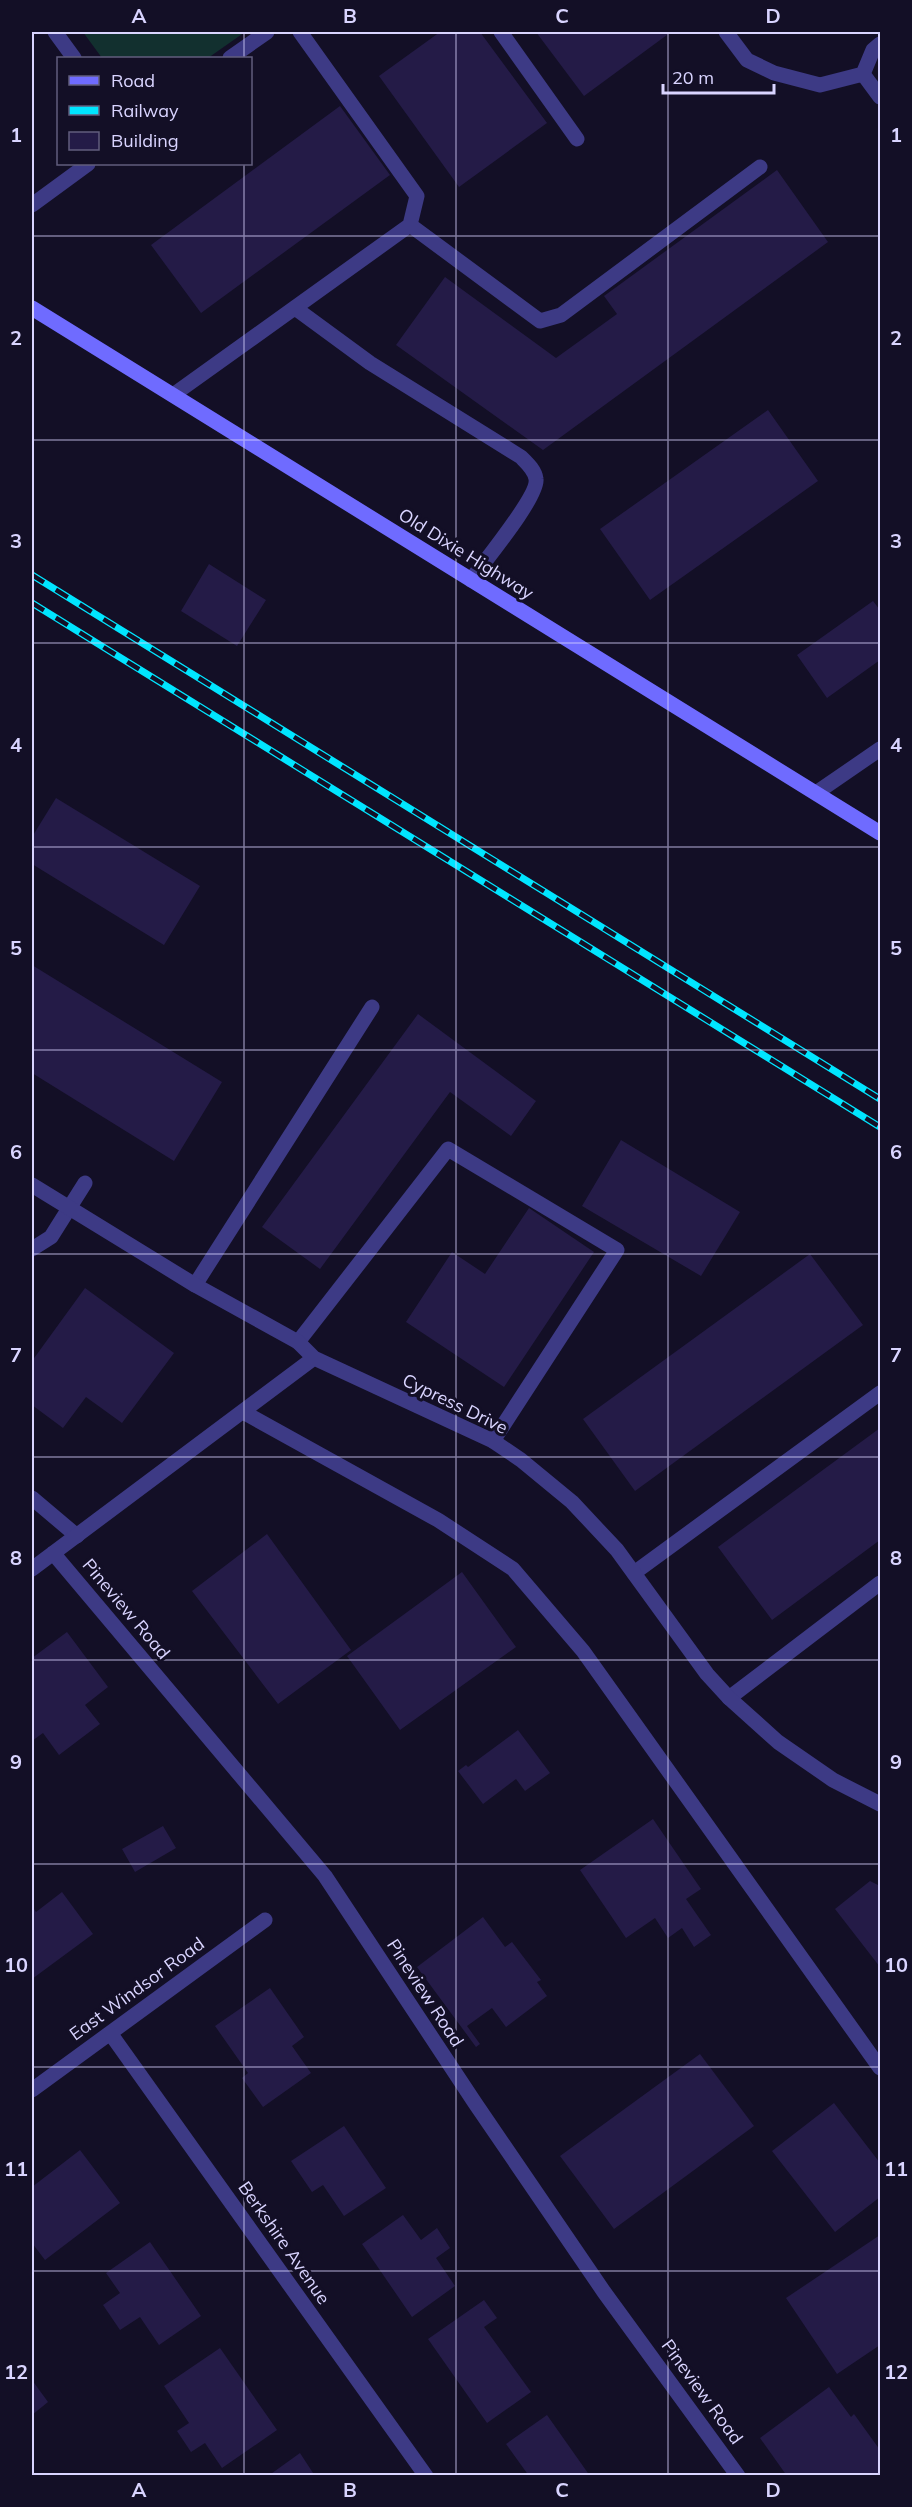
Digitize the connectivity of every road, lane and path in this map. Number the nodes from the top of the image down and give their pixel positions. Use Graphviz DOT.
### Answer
graph roads {
  1 [pos="56,32"];
  2 [pos="267,32"];
  3 [pos="300,32"];
  4 [pos="501,32"];
  5 [pos="726,32"];
  6 [pos="880,44"];
  7 [pos="74,57"];
  8 [pos="231,57"];
  9 [pos="863,74"];
  10 [pos="880,97"];
  11 [pos="577,139"];
  12 [pos="87,165"];
  13 [pos="760,167"];
  14 [pos="32,205"];
  15 [pos="410,225"];
  16 [pos="32,308"];
  17 [pos="295,308"];
  18 [pos="173,395"];
  19 [pos="471,580"];
  20 [pos="880,749"];
  21 [pos="816,793"];
  22 [pos="880,833"];
  23 [pos="372,1007"];
  24 [pos="85,1183"];
  25 [pos="32,1185"];
  26 [pos="69,1208"];
  27 [pos="32,1249"];
  28 [pos="195,1284"];
  29 [pos="298,1342"];
  30 [pos="314,1358"];
  31 [pos="880,1393"];
  32 [pos="243,1412"];
  33 [pos="493,1441"];
  34 [pos="32,1498"];
  35 [pos="77,1536"];
  36 [pos="53,1553"];
  37 [pos="32,1569"];
  38 [pos="634,1573"];
  39 [pos="880,1583"];
  40 [pos="729,1698"];
  41 [pos="880,1804"];
  42 [pos="265,1920"];
  43 [pos="110,2033"];
  44 [pos="880,2068"];
  45 [pos="32,2090"];
  46 [pos="426,2475"];
  47 [pos="738,2475"];
  1 -- 7 [label="street"];
  2 -- 8 [label="street"];
  3 -- 15 [label="street"];
  4 -- 11 [label="street"];
  5 -- 9 [label="street"];
  6 -- 9 [label="street"];
  9 -- 10 [label="street"];
  12 -- 14 [label="street"];
  13 -- 15 [label="street"];
  15 -- 17 [label="street"];
  16 -- 18 [label="street, Old Dixie Highway"];
  17 -- 18 [label="street"];
  17 -- 19 [label="street"];
  18 -- 19 [label="street, Old Dixie Highway"];
  19 -- 21 [label="street, Old Dixie Highway"];
  20 -- 21 [label="street"];
  21 -- 22 [label="street, Old Dixie Highway"];
  23 -- 28 [label="street"];
  24 -- 26 [label="street"];
  25 -- 26 [label="street, Cypress Drive"];
  26 -- 27 [label="street"];
  26 -- 28 [label="street, Cypress Drive"];
  28 -- 29 [label="street, Cypress Drive"];
  29 -- 30 [label="street, Cypress Drive"];
  29 -- 33 [label="street"];
  30 -- 32 [label="street, Pineview Road"];
  30 -- 33 [label="street, Cypress Drive"];
  31 -- 38 [label="street"];
  32 -- 35 [label="street, Pineview Road"];
  32 -- 44 [label="street"];
  33 -- 38 [label="street, Cypress Drive"];
  34 -- 35 [label="street"];
  35 -- 36 [label="street, Pineview Road"];
  36 -- 37 [label="street, Pineview Road"];
  36 -- 47 [label="street, Pineview Road"];
  38 -- 40 [label="street, Cypress Drive"];
  39 -- 40 [label="street"];
  40 -- 41 [label="street, Cypress Drive"];
  42 -- 43 [label="street, East Windsor Road"];
  43 -- 45 [label="street, East Windsor Road"];
  43 -- 46 [label="street, Berkshire Avenue"];
}
